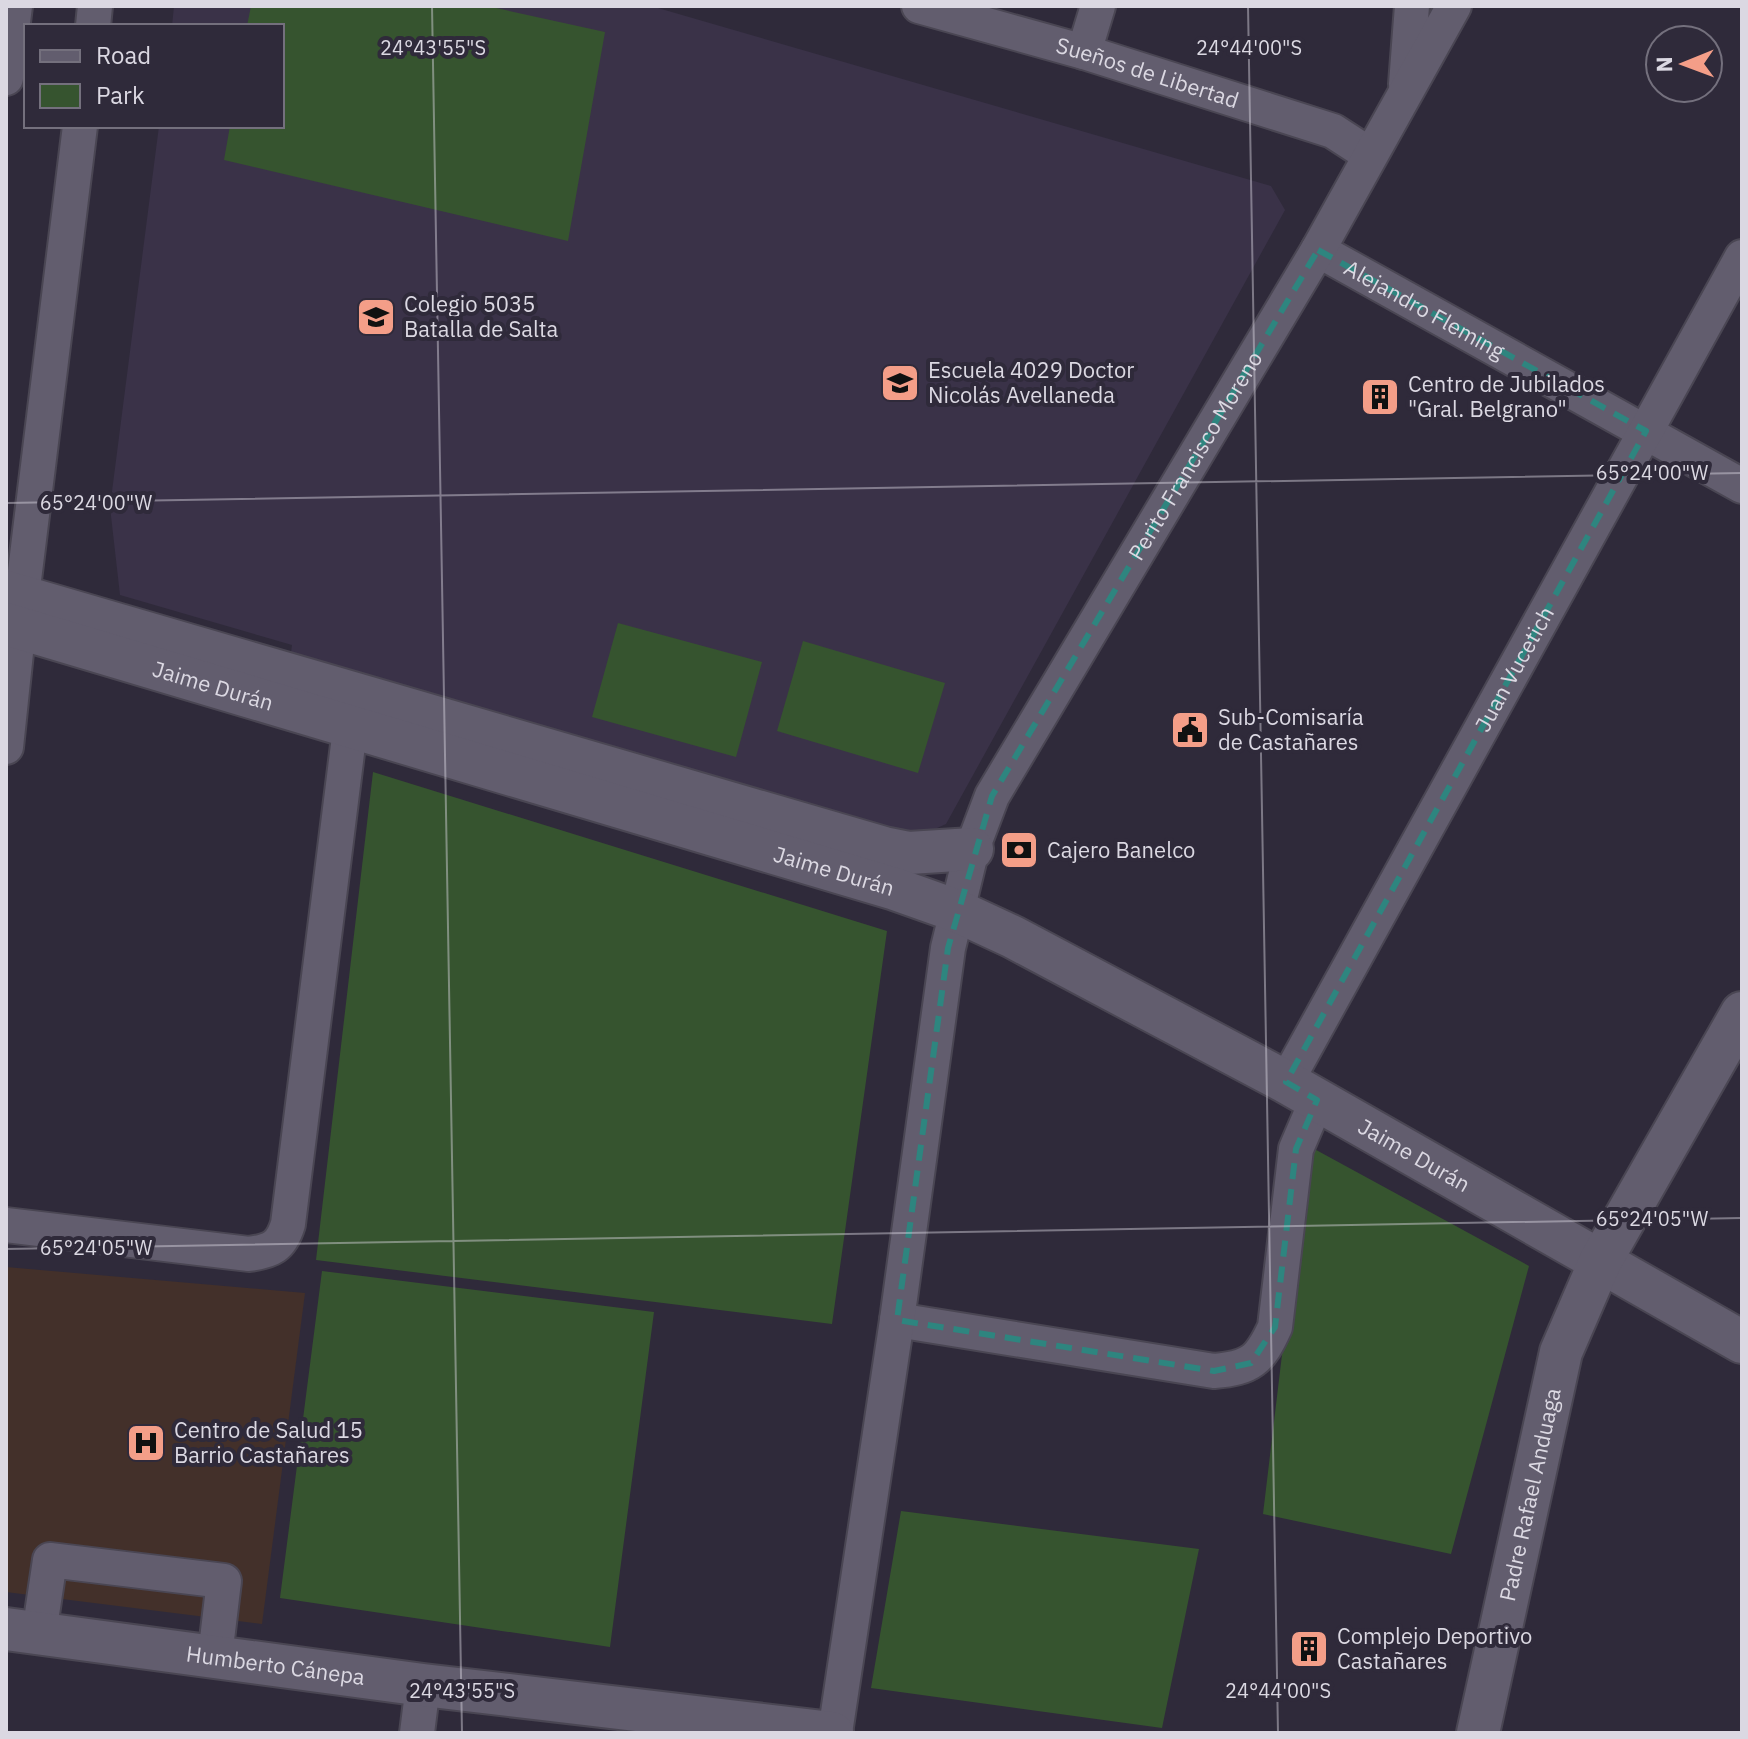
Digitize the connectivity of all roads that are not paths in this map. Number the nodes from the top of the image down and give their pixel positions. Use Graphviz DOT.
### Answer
graph roads {
  1 [pos="15,6"];
  2 [pos="919,6"];
  3 [pos="1098,6"];
  4 [pos="1412,6"];
  5 [pos="1454,6"];
  6 [pos="1084,52"];
  7 [pos="6,78"];
  8 [pos="1406,93"];
  9 [pos="80,128"];
  10 [pos="1370,155"];
  11 [pos="1318,250"];
  12 [pos="1742,257"];
  13 [pos="1646,431"];
  14 [pos="1742,486"];
  15 [pos="13,610"];
  16 [pos="350,729"];
  17 [pos="6,747"];
  18 [pos="972,849"];
  19 [pos="957,911"];
  20 [pos="1742,1013"];
  21 [pos="1301,1091"];
  22 [pos="6,1225"];
  23 [pos="1600,1262"];
  24 [pos="897,1320"];
  25 [pos="1742,1342"];
  26 [pos="23,1632"];
  27 [pos="215,1656"];
  28 [pos="423,1685"];
  29 [pos="717,1727"];
  30 [pos="417,1733"];
  31 [pos="834,1733"];
  32 [pos="1478,1733"];
  1 -- 7 [label="street"];
  2 -- 6 [label="street, Sueños de Libertad"];
  3 -- 6 [label="street"];
  4 -- 8 [label="street"];
  5 -- 8 [label="street, Perito Francisco Moreno"];
  6 -- 10 [label="street, Sueños de Libertad"];
  8 -- 10 [label="street, Perito Francisco Moreno"];
  9 -- 15 [label="street"];
  10 -- 11 [label="street, Perito Francisco Moreno"];
  11 -- 13 [label="street, Alejandro Fleming"];
  11 -- 18 [label="street, Perito Francisco Moreno"];
  12 -- 13 [label="street, Juan Vucetich"];
  13 -- 14 [label="street, Alejandro Fleming"];
  13 -- 21 [label="street, Juan Vucetich"];
  15 -- 16 [label="street, Jaime Durán"];
  15 -- 17 [label="street"];
  15 -- 18 [label="street, Jaime Durán"];
  16 -- 19 [label="street, Jaime Durán"];
  16 -- 22 [label="street"];
  18 -- 19 [label="street, Perito Francisco Moreno"];
  19 -- 21 [label="street, Jaime Durán"];
  19 -- 24 [label="street, Perito Francisco Moreno"];
  20 -- 23 [label="street, Padre Rafael Anduaga"];
  21 -- 23 [label="street, Jaime Durán"];
  21 -- 24 [label="street, Juan Vucetich"];
  23 -- 25 [label="street, Jaime Durán"];
  23 -- 32 [label="street, Padre Rafael Anduaga"];
  24 -- 31 [label="street, Perito Francisco Moreno"];
  26 -- 27 [label="street, Humberto Cánepa"];
  26 -- 27 [label="street"];
  27 -- 28 [label="street, Humberto Cánepa"];
  28 -- 29 [label="street, Humberto Cánepa"];
  28 -- 30 [label="street"];
  29 -- 31 [label="street, Humberto Cánepa"];
}
